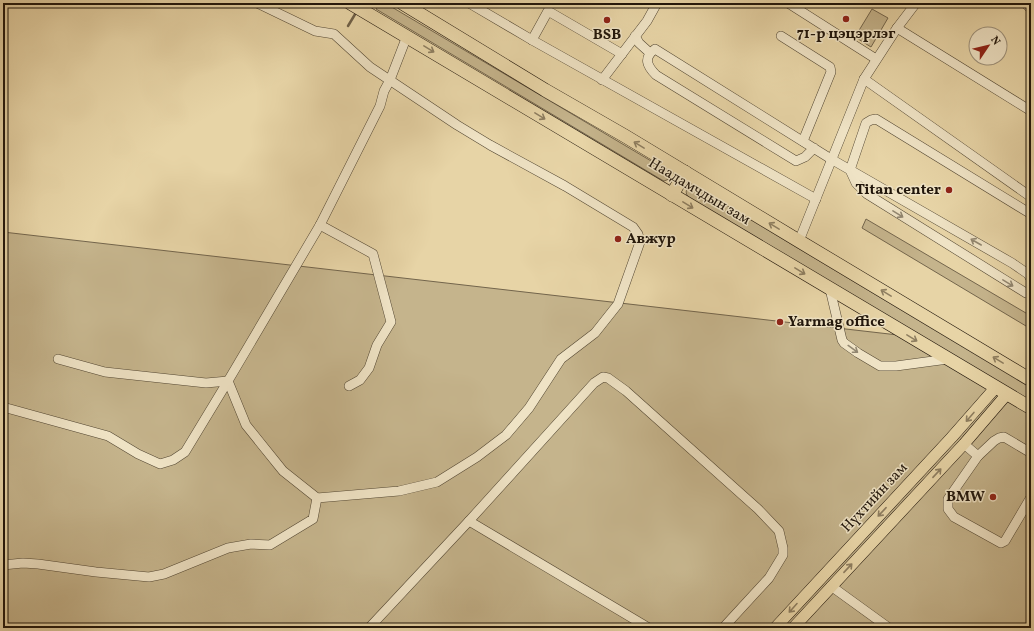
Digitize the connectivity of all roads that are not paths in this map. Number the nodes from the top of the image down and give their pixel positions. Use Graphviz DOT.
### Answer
graph roads {
  1 [pos="257,3"];
  2 [pos="350,3"];
  3 [pos="470,3"];
  4 [pos="656,3"];
  5 [pos="788,3"];
  6 [pos="916,3"];
  7 [pos="1025,3"];
  8 [pos="410,5"];
  9 [pos="1031,8"];
  10 [pos="896,28"];
  11 [pos="407,36"];
  12 [pos="635,36"];
  13 [pos="781,36"];
  14 [pos="532,40"];
  15 [pos="650,53"];
  16 [pos="622,54"];
  17 [pos="876,59"];
  18 [pos="864,79"];
  19 [pos="390,80"];
  20 [pos="602,80"];
  21 [pos="1031,111"];
  22 [pos="803,141"];
  23 [pos="814,148"];
  24 [pos="831,159"];
  25 [pos="850,170"];
  26 [pos="685,172"];
  27 [pos="672,195"];
  28 [pos="1031,197"];
  29 [pos="816,199"];
  30 [pos="1031,214"];
  31 [pos="320,225"];
  32 [pos="799,241"];
  33 [pos="1031,279"];
  34 [pos="830,289"];
  35 [pos="1031,294"];
  36 [pos="58,359"];
  37 [pos="948,359"];
  38 [pos="1031,380"];
  39 [pos="228,381"];
  40 [pos="348,386"];
  41 [pos="996,387"];
  42 [pos="1007,394"];
  43 [pos="3,407"];
  44 [pos="1031,408"];
  45 [pos="964,444"];
  46 [pos="1031,453"];
  47 [pos="978,456"];
  48 [pos="1031,497"];
  49 [pos="317,498"];
  50 [pos="469,521"];
  51 [pos="3,565"];
  52 [pos="831,586"];
  53 [pos="369,628"];
  54 [pos="649,628"];
  55 [pos="723,628"];
  56 [pos="775,628"];
  57 [pos="793,628"];
  58 [pos="889,628"];
  1 -- 19 [label="street"];
  2 -- 11 [label="highway, Наадамчдын зам"];
  3 -- 14 [label="street"];
  4 -- 12 [label="street"];
  5 -- 17 [label="street"];
  6 -- 10 [label="street"];
  7 -- 9 [label="street"];
  26 -- 8 [label="highway, Наадамчдын зам, one-way"];
  10 -- 17 [label="street"];
  10 -- 21 [label="street"];
  11 -- 19 [label="street"];
  11 -- 27 [label="highway, Наадамчдын зам, one-way"];
  12 -- 15 [label="street"];
  12 -- 16 [label="street"];
  13 -- 22 [label="street"];
  14 -- 16 [label="street"];
  14 -- 20 [label="street"];
  15 -- 22 [label="street"];
  15 -- 23 [label="street"];
  16 -- 20 [label="street"];
  17 -- 18 [label="street"];
  18 -- 24 [label="street"];
  18 -- 28 [label="street"];
  19 -- 31 [label="street"];
  19 -- 49 [label="street"];
  20 -- 29 [label="street"];
  22 -- 23 [label="street"];
  23 -- 24 [label="street"];
  24 -- 25 [label="street"];
  24 -- 29 [label="street"];
  25 -- 30 [label="street"];
  33 -- 25 [label="street, one-way"];
  25 -- 35 [label="street, one-way"];
  26 -- 27 [label="highway"];
  32 -- 26 [label="highway, Наадамчдын зам, one-way"];
  27 -- 34 [label="highway, Наадамчдын зам, one-way"];
  29 -- 32 [label="street"];
  31 -- 39 [label="street"];
  31 -- 40 [label="street"];
  38 -- 32 [label="highway, Наадамчдын зам, one-way"];
  34 -- 37 [label="highway, Наадамчдын зам, one-way"];
  34 -- 37 [label="street, one-way"];
  36 -- 39 [label="street"];
  37 -- 41 [label="highway, Наадамчдын зам"];
  39 -- 43 [label="street"];
  39 -- 49 [label="street"];
  41 -- 42 [label="highway, Наадамчдын зам"];
  41 -- 56 [label="main road, Нүхтийн зам, one-way"];
  42 -- 44 [label="highway, Наадамчдын зам"];
  42 -- 45 [label="main road, Нүхтийн зам"];
  45 -- 47 [label="street"];
  52 -- 45 [label="main road, Нүхтийн зам, one-way"];
  46 -- 47 [label="street"];
  47 -- 48 [label="street"];
  49 -- 51 [label="street"];
  50 -- 53 [label="street"];
  50 -- 54 [label="street"];
  50 -- 55 [label="street"];
  52 -- 57 [label="main road, Нүхтийн зам"];
  52 -- 58 [label="street"];
}
